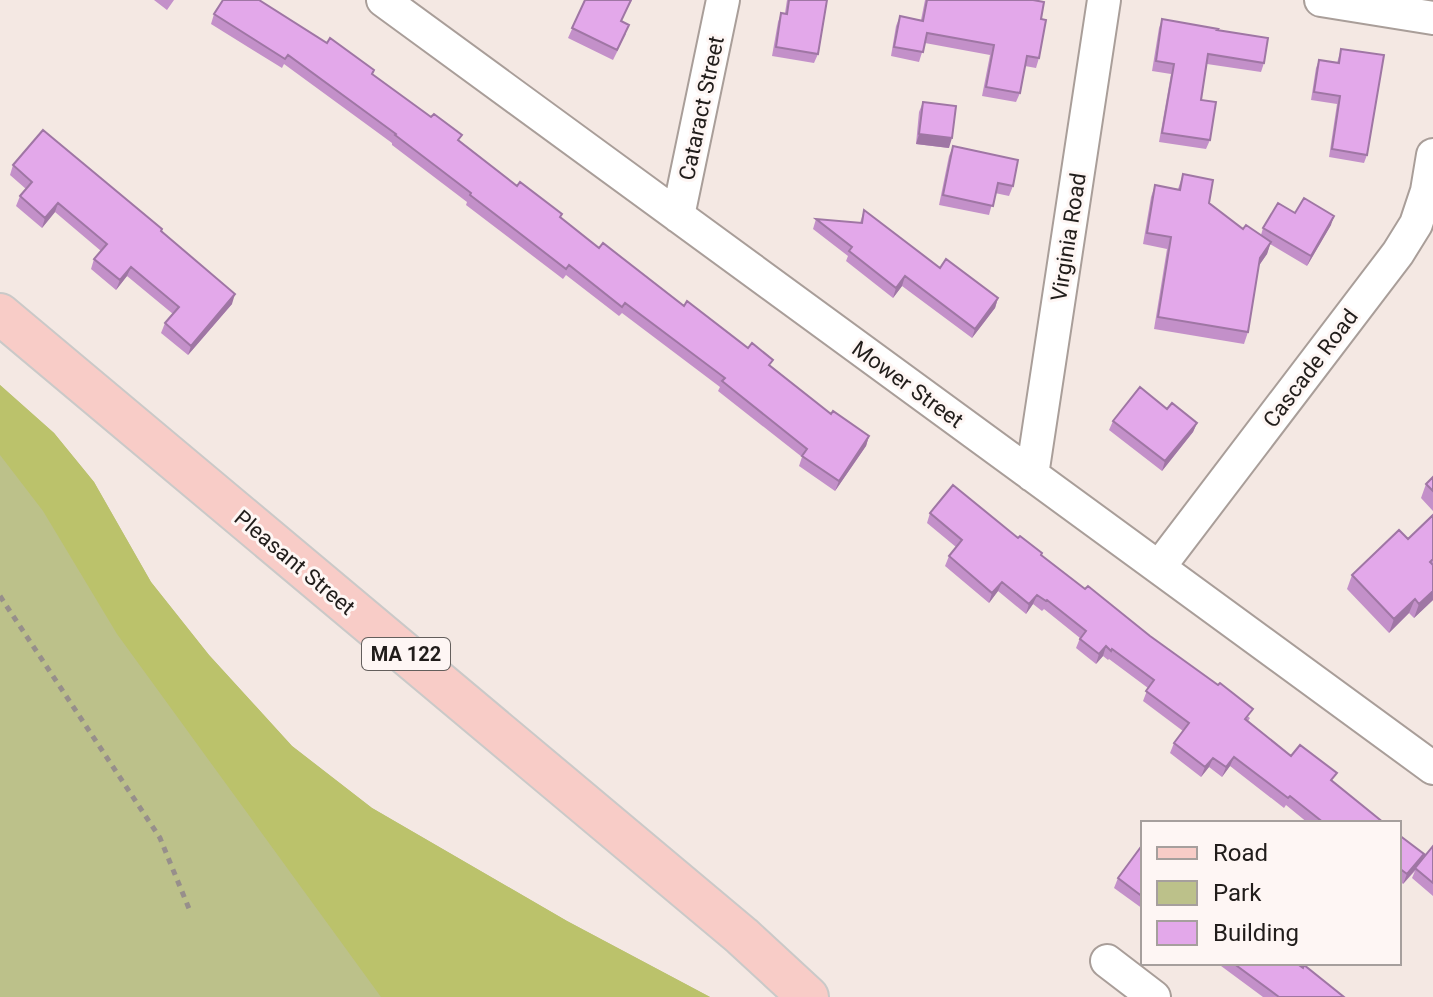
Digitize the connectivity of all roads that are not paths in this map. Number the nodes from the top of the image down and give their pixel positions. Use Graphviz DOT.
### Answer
graph roads {
  1 [pos="383,0"];
  2 [pos="723,0"];
  3 [pos="1104,0"];
  4 [pos="1321,0"];
  5 [pos="1433,18"];
  6 [pos="1433,155"];
  7 [pos="678,216"];
  8 [pos="0,314"];
  9 [pos="1032,475"];
  10 [pos="1159,567"];
  11 [pos="1433,768"];
  12 [pos="1107,961"];
  13 [pos="808,997"];
  14 [pos="1154,997"];
  1 -- 7 [label="street, Mower Street"];
  2 -- 7 [label="street, Cataract Street"];
  3 -- 9 [label="street, Virginia Road"];
  4 -- 5 [label="street"];
  6 -- 10 [label="street, Cascade Road"];
  7 -- 9 [label="street, Mower Street"];
  8 -- 13 [label="main road, Pleasant Street / MA 122"];
  9 -- 10 [label="street, Mower Street"];
  10 -- 11 [label="street, Mower Street"];
  12 -- 14 [label="street"];
}
